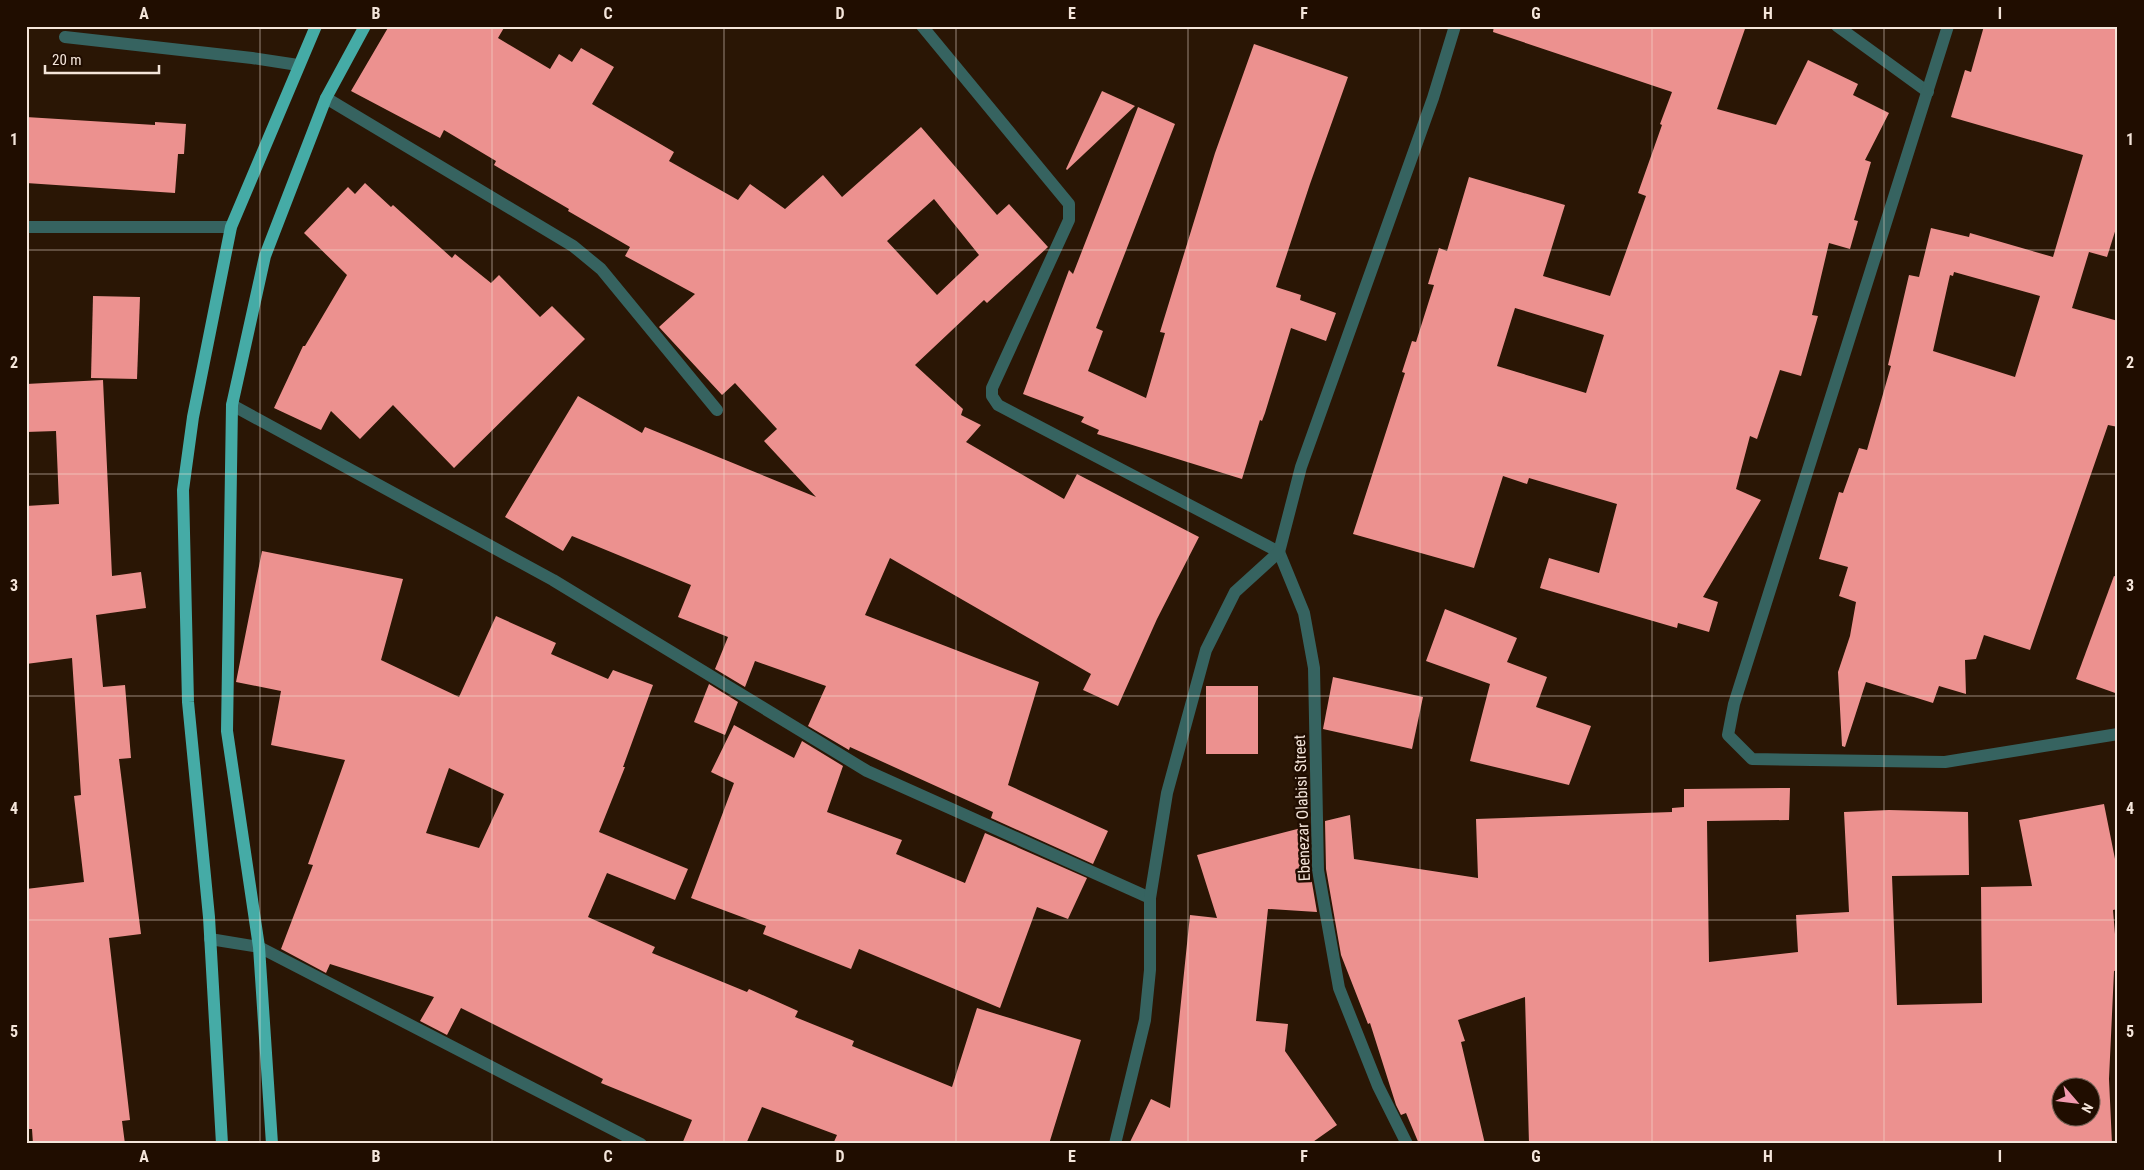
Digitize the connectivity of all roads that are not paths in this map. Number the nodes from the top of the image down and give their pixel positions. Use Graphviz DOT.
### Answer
graph roads {
  1 [pos="316,26"];
  2 [pos="365,26"];
  3 [pos="922,26"];
  4 [pos="1455,26"];
  5 [pos="1837,26"];
  6 [pos="1948,26"];
  7 [pos="64,37"];
  8 [pos="298,65"];
  9 [pos="1928,92"];
  10 [pos="326,98"];
  11 [pos="26,227"];
  12 [pos="231,227"];
  13 [pos="232,405"];
  14 [pos="717,410"];
  15 [pos="1279,552"];
  16 [pos="2118,734"];
  17 [pos="1150,898"];
  18 [pos="210,940"];
  19 [pos="260,947"];
  20 [pos="222,1144"];
  21 [pos="272,1144"];
  22 [pos="641,1144"];
  23 [pos="1115,1144"];
  24 [pos="1406,1144"];
  1 -- 8 [label="main road"];
  2 -- 10 [label="main road"];
  3 -- 15 [label="street"];
  4 -- 15 [label="street"];
  5 -- 9 [label="street"];
  6 -- 9 [label="street"];
  7 -- 8 [label="street"];
  8 -- 12 [label="main road"];
  9 -- 16 [label="street"];
  10 -- 13 [label="main road"];
  10 -- 14 [label="street"];
  11 -- 12 [label="street"];
  12 -- 18 [label="main road"];
  13 -- 17 [label="street"];
  13 -- 19 [label="main road"];
  15 -- 17 [label="street"];
  15 -- 24 [label="street, Ebenezar Olabisi Street"];
  17 -- 23 [label="street"];
  18 -- 19 [label="street"];
  18 -- 20 [label="main road"];
  19 -- 21 [label="main road"];
  19 -- 22 [label="street"];
}
